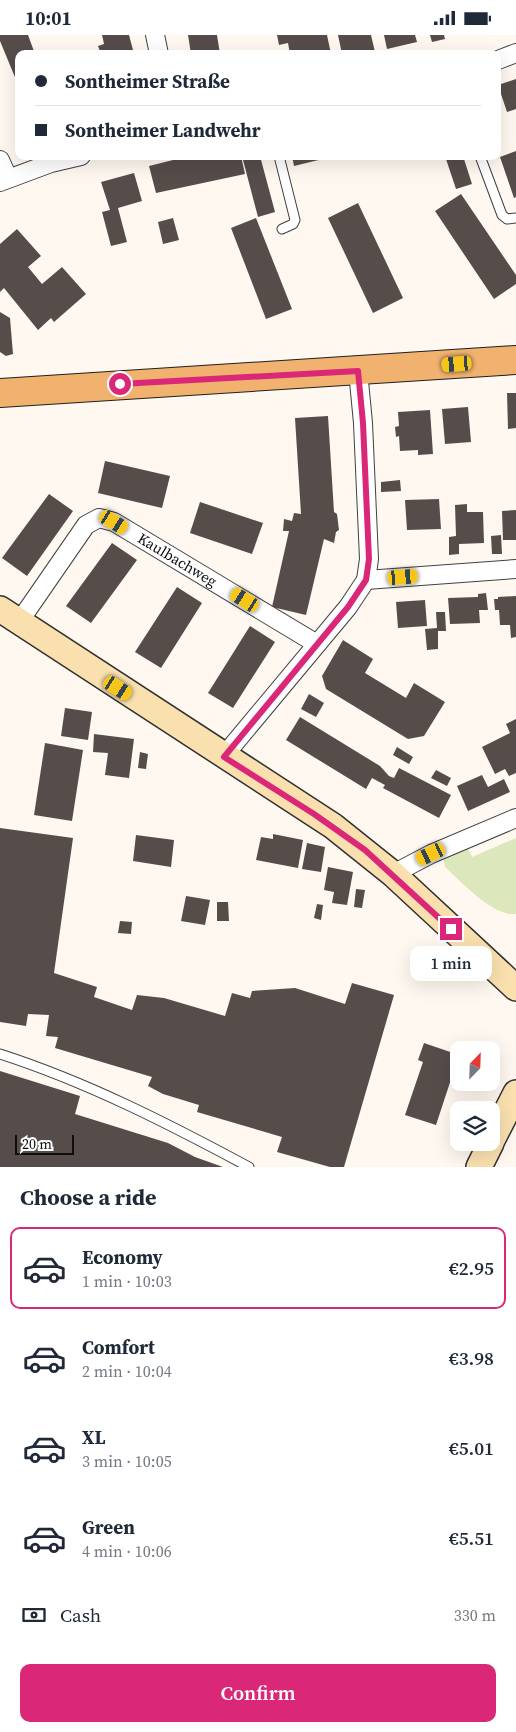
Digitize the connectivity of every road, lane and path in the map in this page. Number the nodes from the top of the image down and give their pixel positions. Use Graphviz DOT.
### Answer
graph roads {
  1 [pos="155,35"];
  2 [pos="158,50"];
  3 [pos="516,53"];
  4 [pos="501,59"];
  5 [pos="0,160"];
  6 [pos="64,160"];
  7 [pos="280,160"];
  8 [pos="481,160"];
  9 [pos="4,180"];
  10 [pos="516,218"];
  11 [pos="282,229"];
  12 [pos="516,360"];
  13 [pos="358,371"];
  14 [pos="0,393"];
  15 [pos="516,569"];
  16 [pos="366,580"];
  17 [pos="9,616"];
  18 [pos="317,644"];
  19 [pos="224,757"];
  20 [pos="516,818"];
  21 [pos="393,875"];
  22 [pos="516,989"];
  23 [pos="0,1054"];
  24 [pos="516,1093"];
  25 [pos="500,1124"];
  26 [pos="487,1151"];
  27 [pos="249,1167"];
  28 [pos="479,1167"];
  1 -- 2 [label="street"];
  3 -- 4 [label="street"];
  5 -- 9 [label="street"];
  6 -- 9 [label="street"];
  7 -- 11 [label="lane"];
  8 -- 10 [label="lane"];
  12 -- 13 [label="main road"];
  13 -- 14 [label="main road"];
  13 -- 16 [label="street"];
  15 -- 16 [label="street"];
  16 -- 18 [label="street"];
  17 -- 18 [label="street, Kaulbachweg"];
  17 -- 19 [label="street"];
  18 -- 19 [label="street"];
  19 -- 21 [label="street"];
  20 -- 21 [label="street"];
  21 -- 22 [label="street"];
  23 -- 27 [label="lane"];
  24 -- 25 [label="street"];
  26 -- 28 [label="street"];
}
